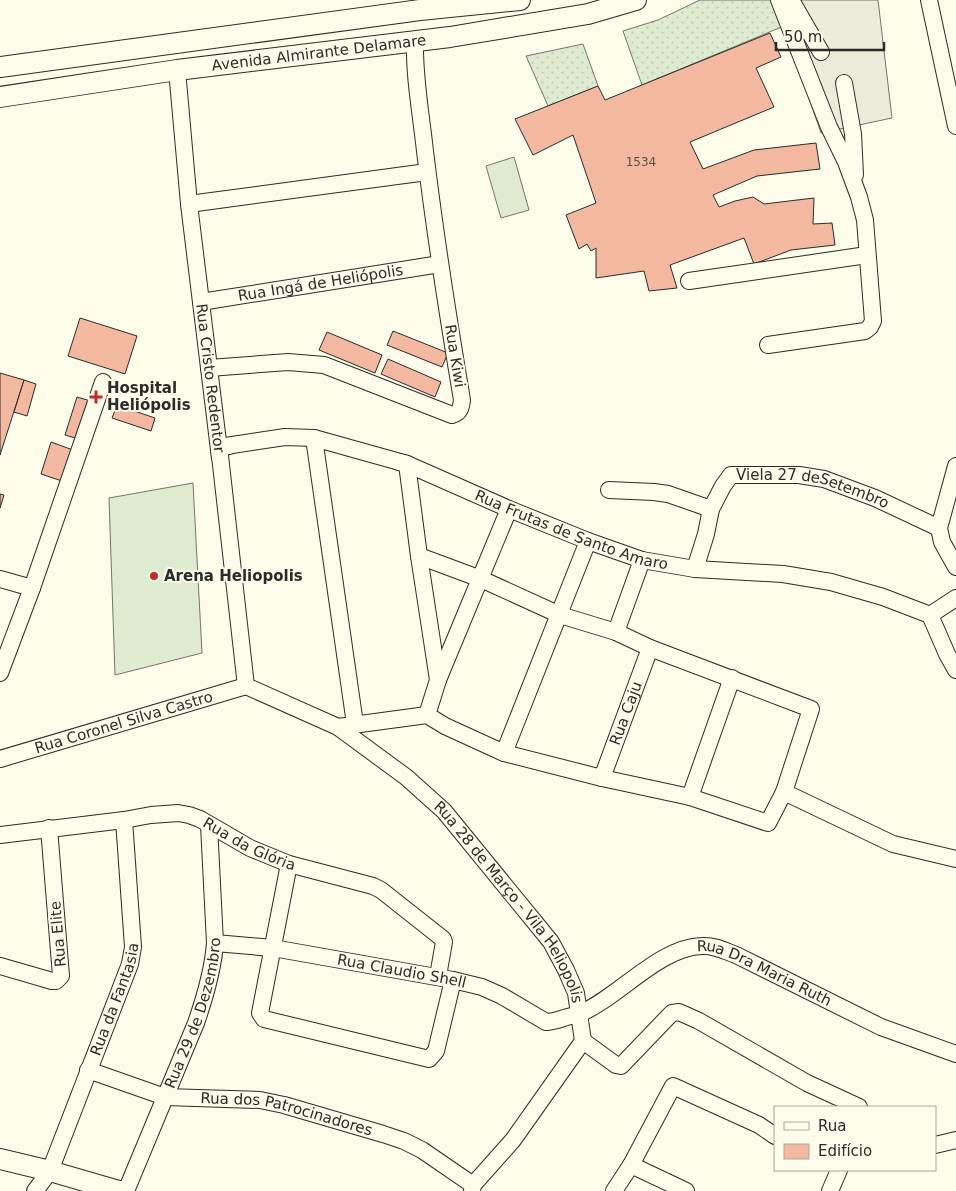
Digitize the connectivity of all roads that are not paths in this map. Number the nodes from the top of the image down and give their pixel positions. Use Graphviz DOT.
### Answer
graph roads {
  1 [pos="520,0"];
  2 [pos="636,0"];
  3 [pos="778,0"];
  4 [pos="791,0"];
  5 [pos="929,0"];
  6 [pos="421,5"];
  7 [pos="415,41"];
  8 [pos="821,52"];
  9 [pos="0,67"];
  10 [pos="177,70"];
  11 [pos="844,83"];
  12 [pos="0,97"];
  13 [pos="956,126"];
  14 [pos="853,134"];
  15 [pos="835,140"];
  16 [pos="428,172"];
  17 [pos="855,186"];
  18 [pos="189,204"];
  19 [pos="867,256"];
  20 [pos="440,264"];
  21 [pos="690,281"];
  22 [pos="201,302"];
  23 [pos="768,345"];
  24 [pos="209,368"];
  25 [pos="103,382"];
  26 [pos="314,438"];
  27 [pos="219,447"];
  28 [pos="407,464"];
  29 [pos="956,466"];
  30 [pos="609,490"];
  31 [pos="509,509"];
  32 [pos="711,509"];
  33 [pos="939,528"];
  34 [pos="588,541"];
  35 [pos="418,556"];
  36 [pos="642,560"];
  37 [pos="956,567"];
  38 [pos="695,569"];
  39 [pos="0,579"];
  40 [pos="481,579"];
  41 [pos="32,588"];
  42 [pos="956,598"];
  43 [pos="560,615"];
  44 [pos="930,615"];
  45 [pos="616,632"];
  46 [pos="5,646"];
  47 [pos="650,648"];
  48 [pos="956,670"];
  49 [pos="0,673"];
  50 [pos="732,678"];
  51 [pos="438,680"];
  52 [pos="246,686"];
  53 [pos="427,715"];
  54 [pos="355,724"];
  55 [pos="338,728"];
  56 [pos="504,753"];
  57 [pos="0,759"];
  58 [pos="602,778"];
  59 [pos="784,792"];
  60 [pos="690,797"];
  61 [pos="124,820"];
  62 [pos="209,825"];
  63 [pos="49,828"];
  64 [pos="0,835"];
  65 [pos="956,859"];
  66 [pos="289,864"];
  67 [pos="215,943"];
  68 [pos="273,948"];
  69 [pos="0,966"];
  70 [pos="446,978"];
  71 [pos="579,1014"];
  72 [pos="583,1041"];
  73 [pos="956,1054"];
  74 [pos="88,1070"];
  75 [pos="165,1097"];
  76 [pos="857,1106"];
  77 [pos="774,1135"];
  78 [pos="956,1140"];
  79 [pos="936,1145"];
  80 [pos="0,1159"];
  81 [pos="631,1165"];
  82 [pos="50,1171"];
  83 [pos="839,1171"];
  84 [pos="472,1188"];
  85 [pos="35,1191"];
  86 [pos="119,1191"];
  87 [pos="126,1191"];
  88 [pos="614,1191"];
  89 [pos="686,1191"];
  90 [pos="830,1191"];
  1 -- 6 [label="main road, Avenida Almirante Delamare"];
  2 -- 7 [label="main road, Avenida Almirante Delamare"];
  3 -- 15 [label="street"];
  4 -- 8 [label="street"];
  5 -- 13 [label="street"];
  6 -- 7 [label="main road"];
  6 -- 9 [label="main road, Avenida Almirante Delamare"];
  7 -- 10 [label="main road, Avenida Almirante Delamare"];
  7 -- 16 [label="street, Rua Kiwi"];
  10 -- 12 [label="main road, Avenida Almirante Delamare"];
  10 -- 18 [label="street, Rua Cristo Redentor"];
  11 -- 14 [label="street"];
  14 -- 15 [label="street"];
  14 -- 17 [label="street"];
  15 -- 17 [label="street"];
  16 -- 18 [label="street"];
  16 -- 20 [label="street, Rua Kiwi"];
  17 -- 19 [label="street"];
  18 -- 22 [label="street, Rua Cristo Redentor"];
  19 -- 21 [label="street"];
  19 -- 23 [label="street"];
  20 -- 22 [label="street, Rua Ingá de Heliópolis"];
  20 -- 24 [label="street, Rua Kiwi"];
  22 -- 24 [label="street, Rua Cristo Redentor"];
  24 -- 27 [label="street, Rua Cristo Redentor"];
  25 -- 41 [label="street"];
  26 -- 27 [label="street"];
  26 -- 28 [label="street, Rua Frutas de Santo Amaro"];
  26 -- 54 [label="street"];
  27 -- 52 [label="street, Rua Cristo Redentor"];
  28 -- 31 [label="street, Rua Frutas de Santo Amaro"];
  28 -- 35 [label="street"];
  29 -- 33 [label="street"];
  30 -- 32 [label="street"];
  31 -- 34 [label="street, Rua Frutas de Santo Amaro"];
  31 -- 40 [label="street"];
  32 -- 33 [label="street, Viela 27 deSetembro"];
  32 -- 38 [label="street"];
  33 -- 37 [label="street"];
  34 -- 36 [label="street, Rua Frutas de Santo Amaro"];
  34 -- 43 [label="street"];
  35 -- 40 [label="street"];
  35 -- 51 [label="street"];
  36 -- 38 [label="street, Rua Frutas de Santo Amaro"];
  36 -- 45 [label="street"];
  38 -- 44 [label="street, Rua Frutas de Santo Amaro"];
  39 -- 41 [label="street"];
  40 -- 43 [label="street"];
  40 -- 51 [label="street"];
  41 -- 46 [label="street"];
  42 -- 44 [label="street"];
  43 -- 45 [label="street"];
  43 -- 56 [label="street"];
  44 -- 48 [label="street"];
  45 -- 47 [label="street"];
  46 -- 49 [label="street"];
  47 -- 50 [label="street"];
  47 -- 58 [label="street, Rua Caju"];
  50 -- 59 [label="street"];
  50 -- 60 [label="street"];
  51 -- 53 [label="street"];
  52 -- 55 [label="street, Rua 28 de Março - Vila Heliopolis"];
  52 -- 57 [label="street, Rua Coronel Silva Castro"];
  53 -- 54 [label="street"];
  53 -- 56 [label="street"];
  54 -- 55 [label="street"];
  55 -- 71 [label="street, Rua 28 de Março - Vila Heliopolis"];
  56 -- 58 [label="street"];
  58 -- 60 [label="street"];
  59 -- 60 [label="street"];
  59 -- 65 [label="street"];
  61 -- 62 [label="street, Rua da Glória"];
  61 -- 63 [label="street, Rua da Glória"];
  61 -- 74 [label="street, Rua da Fantasia"];
  62 -- 66 [label="street, Rua da Glória"];
  62 -- 67 [label="street, Rua 29 de Dezembro"];
  63 -- 64 [label="street, Rua da Glória"];
  63 -- 69 [label="street, Rua Elite"];
  66 -- 68 [label="street"];
  66 -- 70 [label="street, Rua da Glória"];
  67 -- 68 [label="street, Rua Claudio Shell"];
  67 -- 75 [label="street, Rua 29 de Dezembro"];
  68 -- 70 [label="street, Rua Claudio Shell"];
  68 -- 70 [label="street"];
  70 -- 71 [label="street, Rua Claudio Shell"];
  71 -- 72 [label="street, Rua 28 de Março - Vila Heliopolis"];
  71 -- 73 [label="street, Rua Dra Maria Ruth"];
  72 -- 76 [label="street"];
  72 -- 84 [label="street"];
  74 -- 75 [label="street, Rua dos Patrocinadores"];
  74 -- 82 [label="street, Rua da Fantasia"];
  75 -- 84 [label="street, Rua dos Patrocinadores"];
  75 -- 87 [label="street, Rua 29 de Dezembro"];
  77 -- 81 [label="street"];
  78 -- 79 [label="street"];
  80 -- 82 [label="main road"];
  81 -- 88 [label="street"];
  81 -- 89 [label="street"];
  82 -- 85 [label="street, Rua da Fantasia"];
  82 -- 86 [label="main road"];
  83 -- 90 [label="street"];
}
